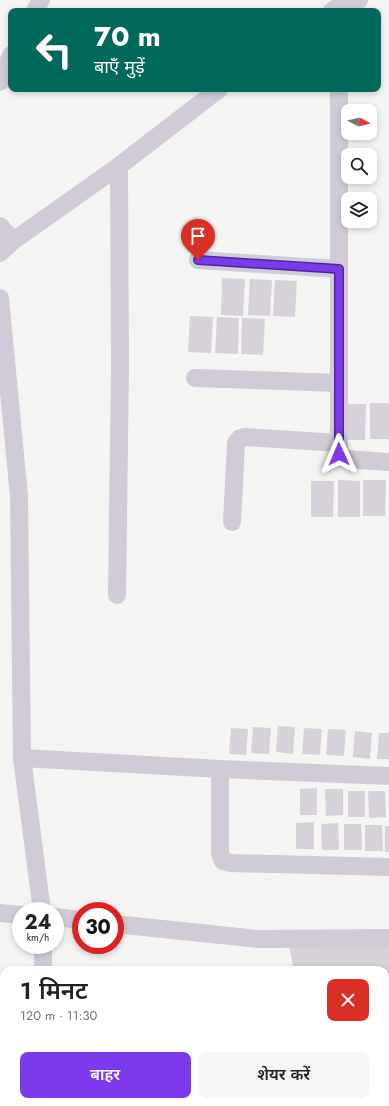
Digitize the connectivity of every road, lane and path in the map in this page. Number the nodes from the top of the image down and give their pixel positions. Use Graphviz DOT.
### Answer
graph roads {
  1 [pos="359,0"];
  2 [pos="339,8"];
  3 [pos="8,62"];
  4 [pos="0,82"];
  5 [pos="215,92"];
  6 [pos="339,92"];
  7 [pos="119,166"];
  8 [pos="0,226"];
  9 [pos="14,242"];
  10 [pos="0,253"];
  11 [pos="198,260"];
  12 [pos="339,269"];
  13 [pos="0,298"];
  14 [pos="195,378"];
  15 [pos="339,383"];
  16 [pos="338,443"];
  17 [pos="389,462"];
  18 [pos="232,522"];
  19 [pos="117,595"];
  20 [pos="22,758"];
  21 [pos="220,769"];
  22 [pos="389,776"];
  23 [pos="389,867"];
  24 [pos="41,902"];
  25 [pos="0,913"];
  26 [pos="12,914"];
  27 [pos="124,925"];
  28 [pos="389,938"];
  29 [pos="43,954"];
  30 [pos="43,966"];
  1 -- 2 [label="street"];
  3 -- 4 [label="street"];
  5 -- 7 [label="street"];
  6 -- 12 [label="street"];
  7 -- 9 [label="street"];
  7 -- 19 [label="street"];
  8 -- 9 [label="street"];
  9 -- 10 [label="street"];
  11 -- 12 [label="street"];
  12 -- 15 [label="street"];
  13 -- 20 [label="street"];
  14 -- 15 [label="street"];
  15 -- 16 [label="street"];
  16 -- 17 [label="street"];
  16 -- 18 [label="street"];
  20 -- 21 [label="street"];
  20 -- 24 [label="street"];
  21 -- 22 [label="street"];
  21 -- 23 [label="street"];
  25 -- 26 [label="street"];
  27 -- 28 [label="street"];
  29 -- 30 [label="street"];
}
